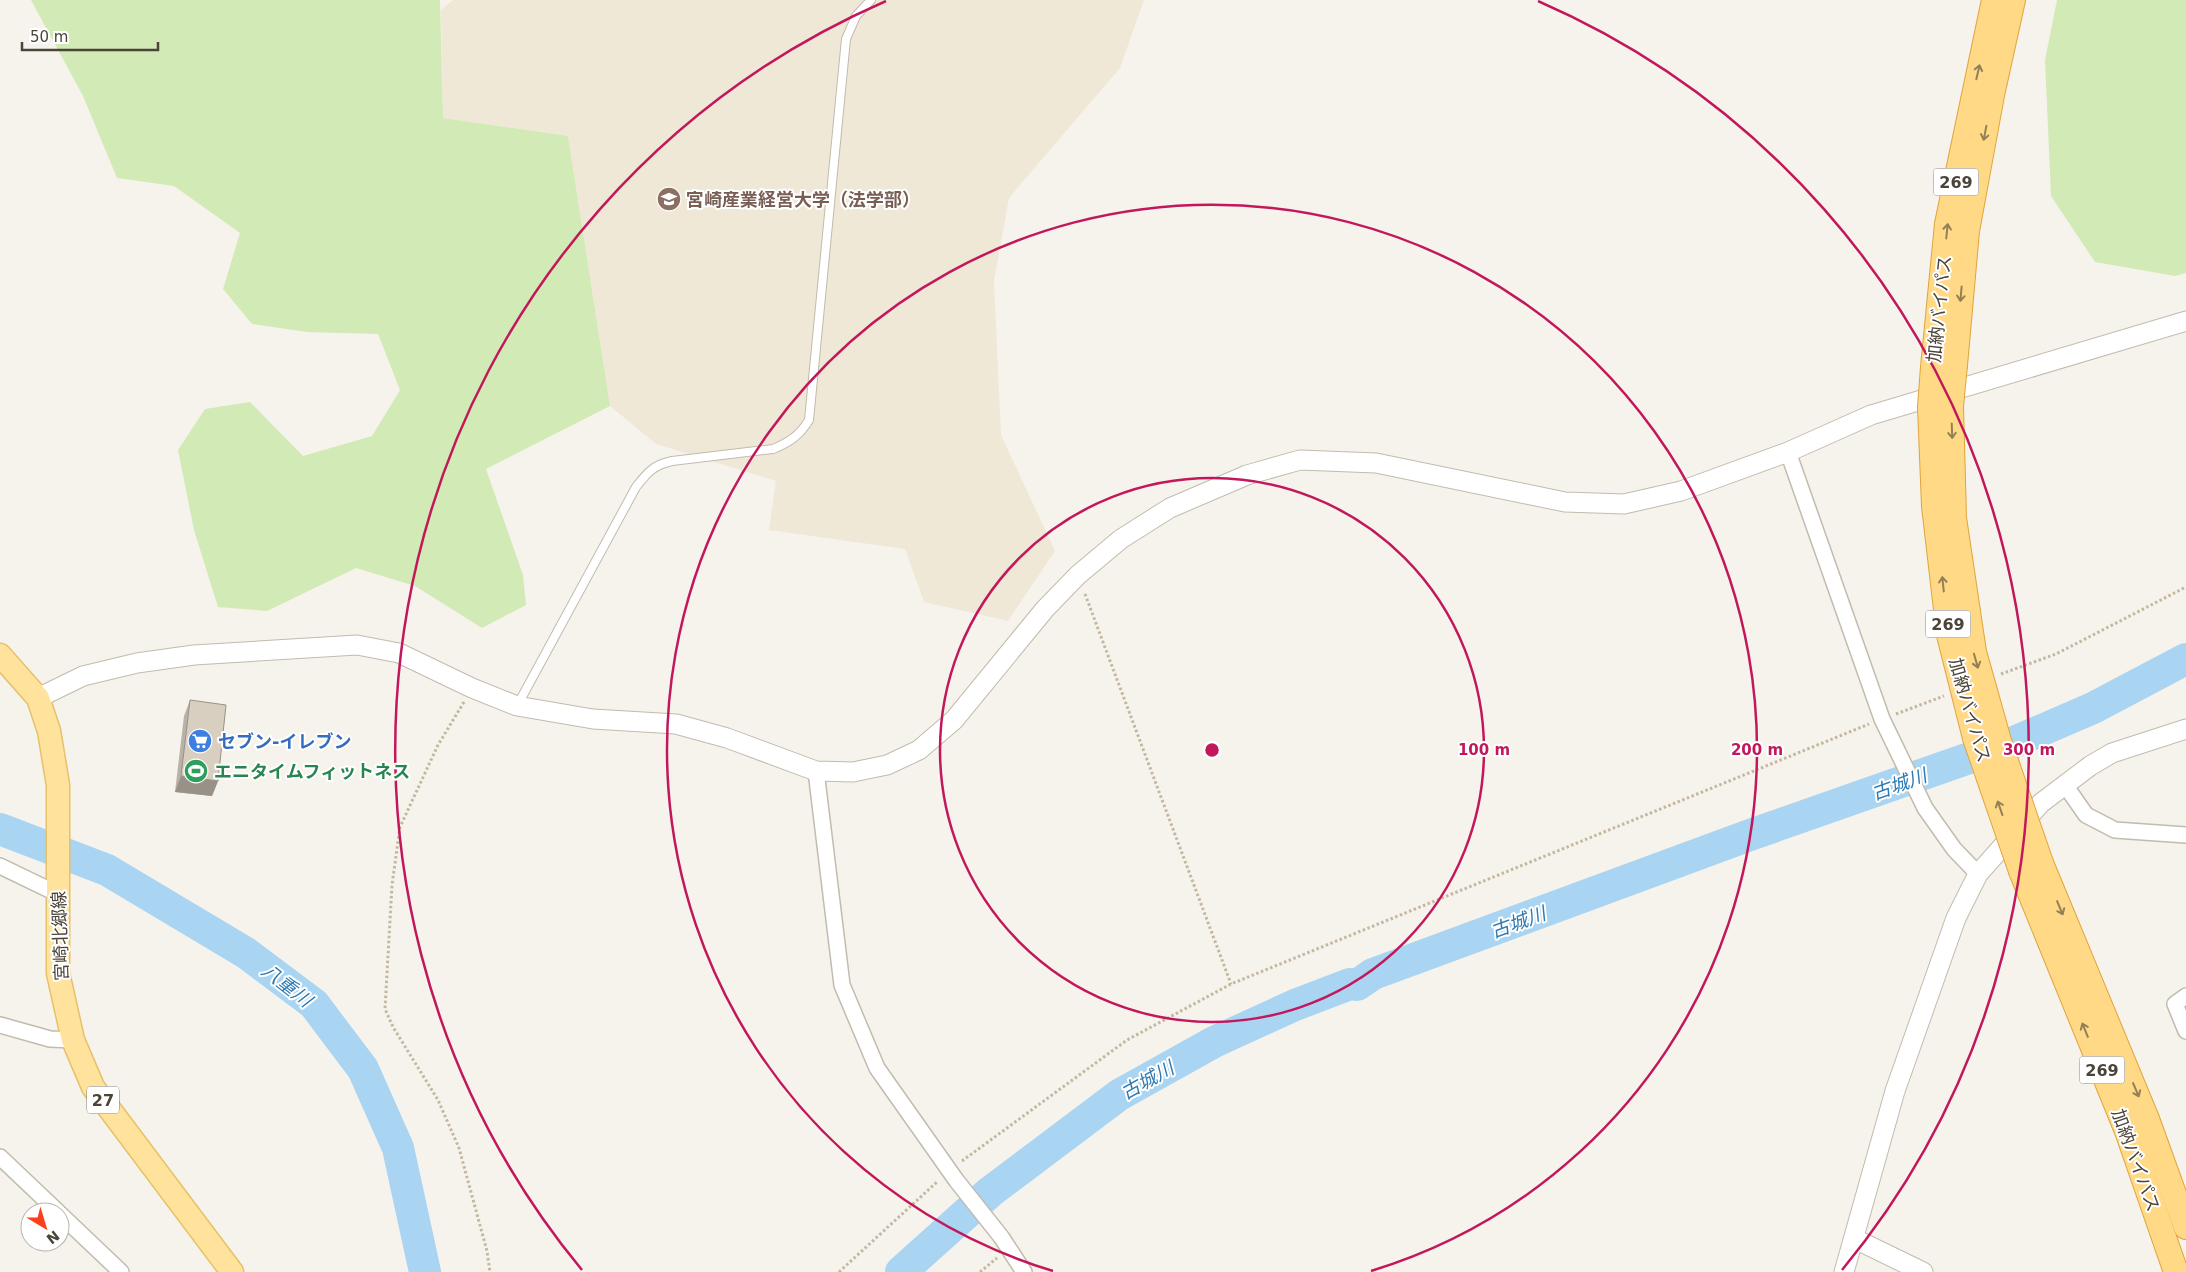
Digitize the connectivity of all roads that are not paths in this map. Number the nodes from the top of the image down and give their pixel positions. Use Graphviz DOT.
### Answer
graph roads {
  1 [pos="871,0"];
  2 [pos="1994,0"];
  3 [pos="2014,0"];
  4 [pos="2186,321"];
  5 [pos="1944,366"];
  6 [pos="1788,452"];
  7 [pos="0,655"];
  8 [pos="38,698"];
  9 [pos="517,706"];
  10 [pos="2186,729"];
  11 [pos="816,771"];
  12 [pos="2065,785"];
  13 [pos="2186,835"];
  14 [pos="0,866"];
  15 [pos="2031,867"];
  16 [pos="1978,874"];
  17 [pos="58,894"];
  18 [pos="2186,996"];
  19 [pos="0,1025"];
  20 [pos="2186,1031"];
  21 [pos="72,1040"];
  22 [pos="0,1157"];
  23 [pos="47,1202"];
  24 [pos="70,1223"];
  25 [pos="2186,1227"];
  26 [pos="1854,1239"];
  27 [pos="121,1272"];
  28 [pos="232,1272"];
  29 [pos="1024,1272"];
  30 [pos="1844,1272"];
  31 [pos="1923,1272"];
  32 [pos="2176,1272"];
  1 -- 9 [label="lane"];
  5 -- 2 [label="highway, 加納バイパス / 269, one-way"];
  3 -- 5 [label="highway, 加納バイパス / 269, one-way"];
  4 -- 6 [label="street"];
  5 -- 15 [label="highway, 加納バイパス / 269, bridge"];
  6 -- 11 [label="street"];
  6 -- 16 [label="street"];
  7 -- 8 [label="main road, 宮崎北郷線 / 27"];
  8 -- 9 [label="street"];
  8 -- 17 [label="main road, 宮崎北郷線 / 27"];
  9 -- 11 [label="street"];
  10 -- 12 [label="street"];
  11 -- 29 [label="street"];
  12 -- 13 [label="street"];
  12 -- 16 [label="street"];
  14 -- 17 [label="street"];
  15 -- 25 [label="highway, 加納バイパス / 269, one-way"];
  32 -- 15 [label="highway, 加納バイパス / 269, one-way"];
  16 -- 26 [label="street"];
  17 -- 21 [label="main road, 宮崎北郷線 / 27"];
  18 -- 20 [label="street"];
  19 -- 21 [label="street"];
  21 -- 28 [label="main road, 宮崎北郷線 / 27"];
  22 -- 23 [label="street"];
  24 -- 27 [label="street"];
  26 -- 30 [label="street"];
  26 -- 31 [label="street"];
}
